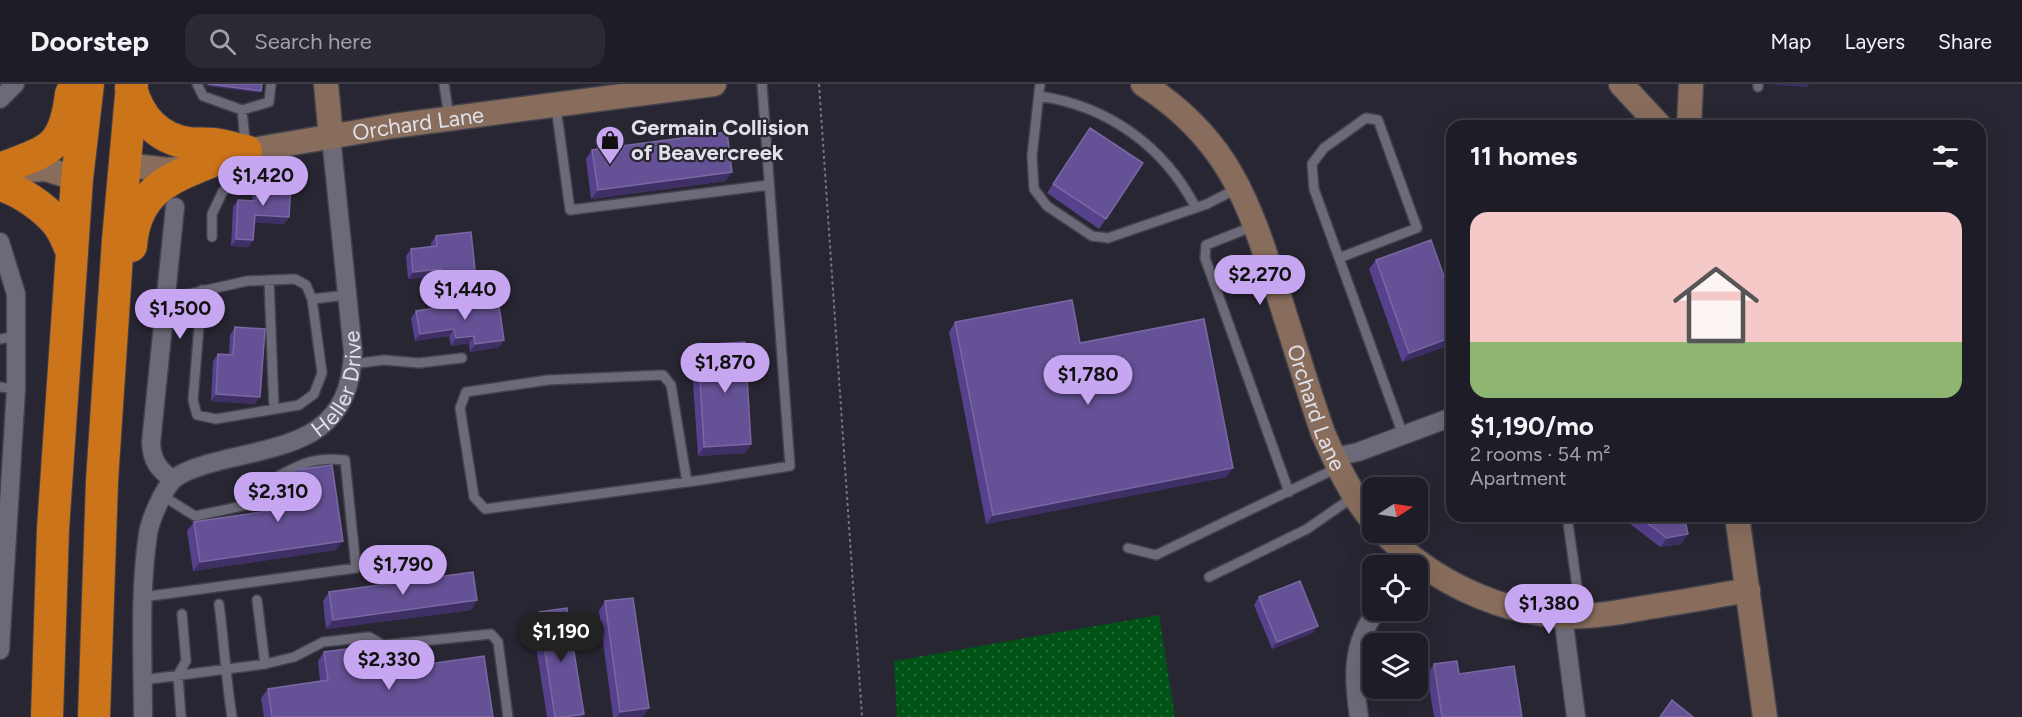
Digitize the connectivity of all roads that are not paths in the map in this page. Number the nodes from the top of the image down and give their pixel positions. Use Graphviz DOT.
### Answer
graph roads {
  1 [pos="15,84"];
  2 [pos="72,84"];
  3 [pos="88,84"];
  4 [pos="99,84"];
  5 [pos="197,84"];
  6 [pos="272,84"];
  7 [pos="326,84"];
  8 [pos="444,84"];
  9 [pos="714,84"];
  10 [pos="762,84"];
  11 [pos="1040,84"];
  12 [pos="1143,84"];
  13 [pos="1621,84"];
  14 [pos="1691,84"];
  15 [pos="131,86"];
  16 [pos="675,87"];
  17 [pos="1039,96"];
  18 [pos="0,99"];
  19 [pos="556,106"];
  20 [pos="242,111"];
  21 [pos="449,119"];
  22 [pos="1654,120"];
  23 [pos="1689,120"];
  24 [pos="331,137"];
  25 [pos="246,151"];
  26 [pos="215,160"];
  27 [pos="125,165"];
  28 [pos="0,170"];
  29 [pos="77,179"];
  30 [pos="0,185"];
  31 [pos="769,185"];
  32 [pos="1239,188"];
  33 [pos="175,207"];
  34 [pos="1196,208"];
  35 [pos="1256,225"];
  36 [pos="212,237"];
  37 [pos="0,242"];
  38 [pos="72,253"];
  39 [pos="1339,258"];
  40 [pos="269,280"];
  41 [pos="202,290"];
  42 [pos="347,295"];
  43 [pos="166,299"];
  44 [pos="312,299"];
  45 [pos="8,337"];
  46 [pos="462,358"];
  47 [pos="352,364"];
  48 [pos="8,388"];
  49 [pos="274,409"];
  50 [pos="1446,419"];
  51 [pos="1403,435"];
  52 [pos="1337,462"];
  53 [pos="173,480"];
  54 [pos="687,482"];
  55 [pos="1289,492"];
  56 [pos="162,496"];
  57 [pos="1355,496"];
  58 [pos="1362,506"];
  59 [pos="101,507"];
  60 [pos="1567,522"];
  61 [pos="1738,522"];
  62 [pos="1393,543"];
  63 [pos="1128,548"];
  64 [pos="1405,555"];
  65 [pos="99,562"];
  66 [pos="1428,571"];
  67 [pos="1209,577"];
  68 [pos="1748,590"];
  69 [pos="143,597"];
  70 [pos="257,600"];
  71 [pos="219,604"];
  72 [pos="182,614"];
  73 [pos="1572,616"];
  74 [pos="1370,621"];
  75 [pos="50,623"];
  76 [pos="0,650"];
  77 [pos="265,664"];
  78 [pos="225,669"];
  79 [pos="178,675"];
  80 [pos="143,680"];
  81 [pos="47,717"];
  82 [pos="72,717"];
  83 [pos="94,717"];
  84 [pos="143,717"];
  85 [pos="181,717"];
  86 [pos="232,717"];
  87 [pos="508,717"];
  88 [pos="1359,717"];
  89 [pos="1576,717"];
  90 [pos="1765,717"];
  1 -- 18 [label="street"];
  2 -- 28 [label="highway"];
  3 -- 29 [label="highway"];
  4 -- 27 [label="highway"];
  5 -- 20 [label="lane"];
  6 -- 20 [label="lane"];
  7 -- 24 [label="main road, Heller Drive"];
  8 -- 21 [label="lane"];
  9 -- 16 [label="main road, Orchard Lane"];
  10 -- 31 [label="lane"];
  11 -- 17 [label="lane"];
  12 -- 32 [label="main road, Orchard Lane"];
  13 -- 22 [label="main road"];
  14 -- 23 [label="main road"];
  15 -- 25 [label="highway"];
  15 -- 27 [label="highway"];
  16 -- 19 [label="main road, Orchard Lane"];
  17 -- 34 [label="lane"];
  17 -- 34 [label="lane"];
  19 -- 21 [label="main road, Orchard Lane"];
  19 -- 31 [label="lane"];
  20 -- 25 [label="lane"];
  21 -- 24 [label="main road, Orchard Lane"];
  24 -- 25 [label="main road, Orchard Lane"];
  24 -- 42 [label="street, Heller Drive"];
  25 -- 26 [label="main road, Orchard Lane"];
  25 -- 36 [label="lane"];
  26 -- 27 [label="main road, Orchard Lane"];
  26 -- 65 [label="highway"];
  27 -- 59 [label="highway"];
  28 -- 29 [label="main road"];
  29 -- 38 [label="highway"];
  29 -- 59 [label="highway"];
  30 -- 38 [label="highway"];
  31 -- 54 [label="lane"];
  32 -- 34 [label="lane"];
  32 -- 35 [label="main road, Orchard Lane"];
  33 -- 43 [label="street"];
  35 -- 52 [label="main road, Orchard Lane"];
  35 -- 55 [label="lane"];
  37 -- 45 [label="street"];
  38 -- 75 [label="highway"];
  39 -- 39 [label="lane"];
  39 -- 51 [label="lane"];
  40 -- 41 [label="lane"];
  40 -- 44 [label="lane"];
  40 -- 49 [label="lane"];
  41 -- 43 [label="lane"];
  41 -- 49 [label="lane"];
  42 -- 44 [label="lane"];
  42 -- 47 [label="street, Heller Drive"];
  43 -- 53 [label="street"];
  44 -- 49 [label="lane"];
  45 -- 48 [label="street"];
  46 -- 47 [label="lane"];
  47 -- 53 [label="street, Heller Drive"];
  48 -- 76 [label="street"];
  50 -- 51 [label="street"];
  51 -- 52 [label="street"];
  52 -- 55 [label="lane"];
  52 -- 57 [label="main road, Orchard Lane"];
  53 -- 56 [label="street, Heller Drive"];
  54 -- 54 [label="lane"];
  55 -- 63 [label="lane"];
  56 -- 69 [label="street, Heller Drive"];
  56 -- 69 [label="lane"];
  57 -- 58 [label="main road, Orchard Lane"];
  57 -- 67 [label="lane"];
  59 -- 65 [label="highway"];
  60 -- 73 [label="lane"];
  61 -- 68 [label="main road"];
  62 -- 64 [label="main road"];
  65 -- 83 [label="highway"];
  66 -- 73 [label="main road"];
  68 -- 73 [label="main road"];
  68 -- 90 [label="main road"];
  69 -- 80 [label="street, Heller Drive"];
  70 -- 77 [label="lane"];
  71 -- 78 [label="lane"];
  72 -- 79 [label="lane"];
  73 -- 89 [label="street"];
  74 -- 88 [label="street"];
  75 -- 81 [label="highway"];
  75 -- 82 [label="highway"];
  77 -- 78 [label="lane"];
  77 -- 87 [label="lane"];
  78 -- 79 [label="lane"];
  78 -- 86 [label="lane"];
  79 -- 80 [label="lane"];
  79 -- 85 [label="lane"];
  80 -- 84 [label="street, Heller Drive"];
}
